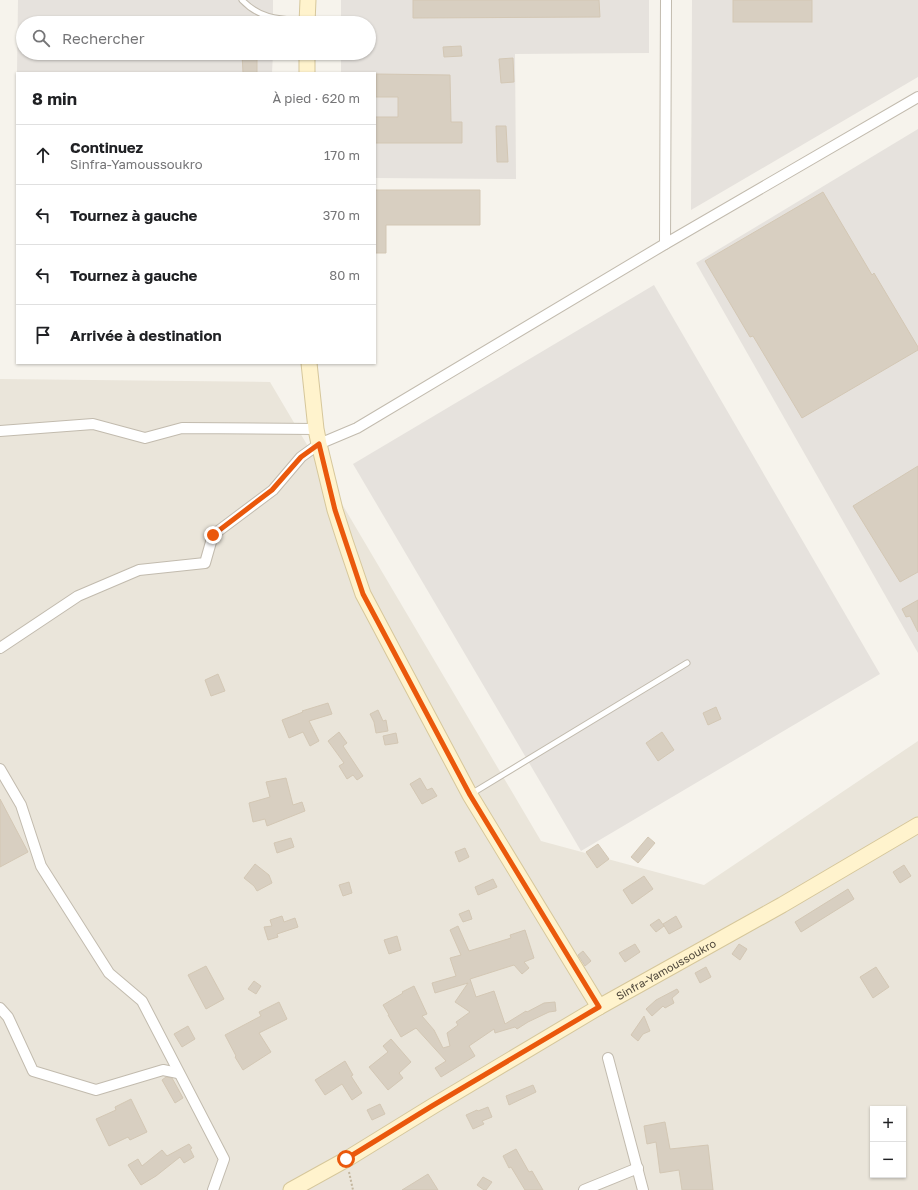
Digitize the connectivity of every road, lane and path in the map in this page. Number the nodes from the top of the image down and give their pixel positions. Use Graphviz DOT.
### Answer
graph roads {
  1 [pos="242,0"];
  2 [pos="308,0"];
  3 [pos="666,0"];
  4 [pos="266,16"];
  5 [pos="307,16"];
  6 [pos="307,60"];
  7 [pos="307,72"];
  8 [pos="918,97"];
  9 [pos="664,244"];
  10 [pos="309,364"];
  11 [pos="316,429"];
  12 [pos="0,431"];
  13 [pos="319,444"];
  14 [pos="0,648"];
  15 [pos="687,663"];
  16 [pos="0,769"];
  17 [pos="470,795"];
  18 [pos="918,825"];
  19 [pos="599,1007"];
  20 [pos="0,1008"];
  21 [pos="608,1058"];
  22 [pos="178,1073"];
  23 [pos="346,1159"];
  24 [pos="638,1168"];
  25 [pos="213,1190"];
  26 [pos="291,1190"];
  27 [pos="353,1190"];
  28 [pos="584,1190"];
  29 [pos="643,1190"];
  1 -- 4 [label="lane"];
  2 -- 5 [label="street"];
  3 -- 9 [label="street"];
  6 -- 7 [label="street"];
  8 -- 9 [label="street"];
  9 -- 13 [label="street"];
  10 -- 11 [label="street"];
  11 -- 12 [label="street"];
  11 -- 13 [label="street"];
  13 -- 14 [label="street"];
  13 -- 17 [label="street"];
  15 -- 17 [label="lane"];
  16 -- 22 [label="street"];
  17 -- 19 [label="street"];
  18 -- 19 [label="street, Sinfra-Yamoussoukro"];
  19 -- 23 [label="street, Sinfra-Yamoussoukro"];
  20 -- 22 [label="street"];
  21 -- 24 [label="street"];
  22 -- 25 [label="street"];
  23 -- 26 [label="street, Sinfra-Yamoussoukro"];
  23 -- 27 [label="path"];
  24 -- 28 [label="street"];
  24 -- 29 [label="street"];
}
